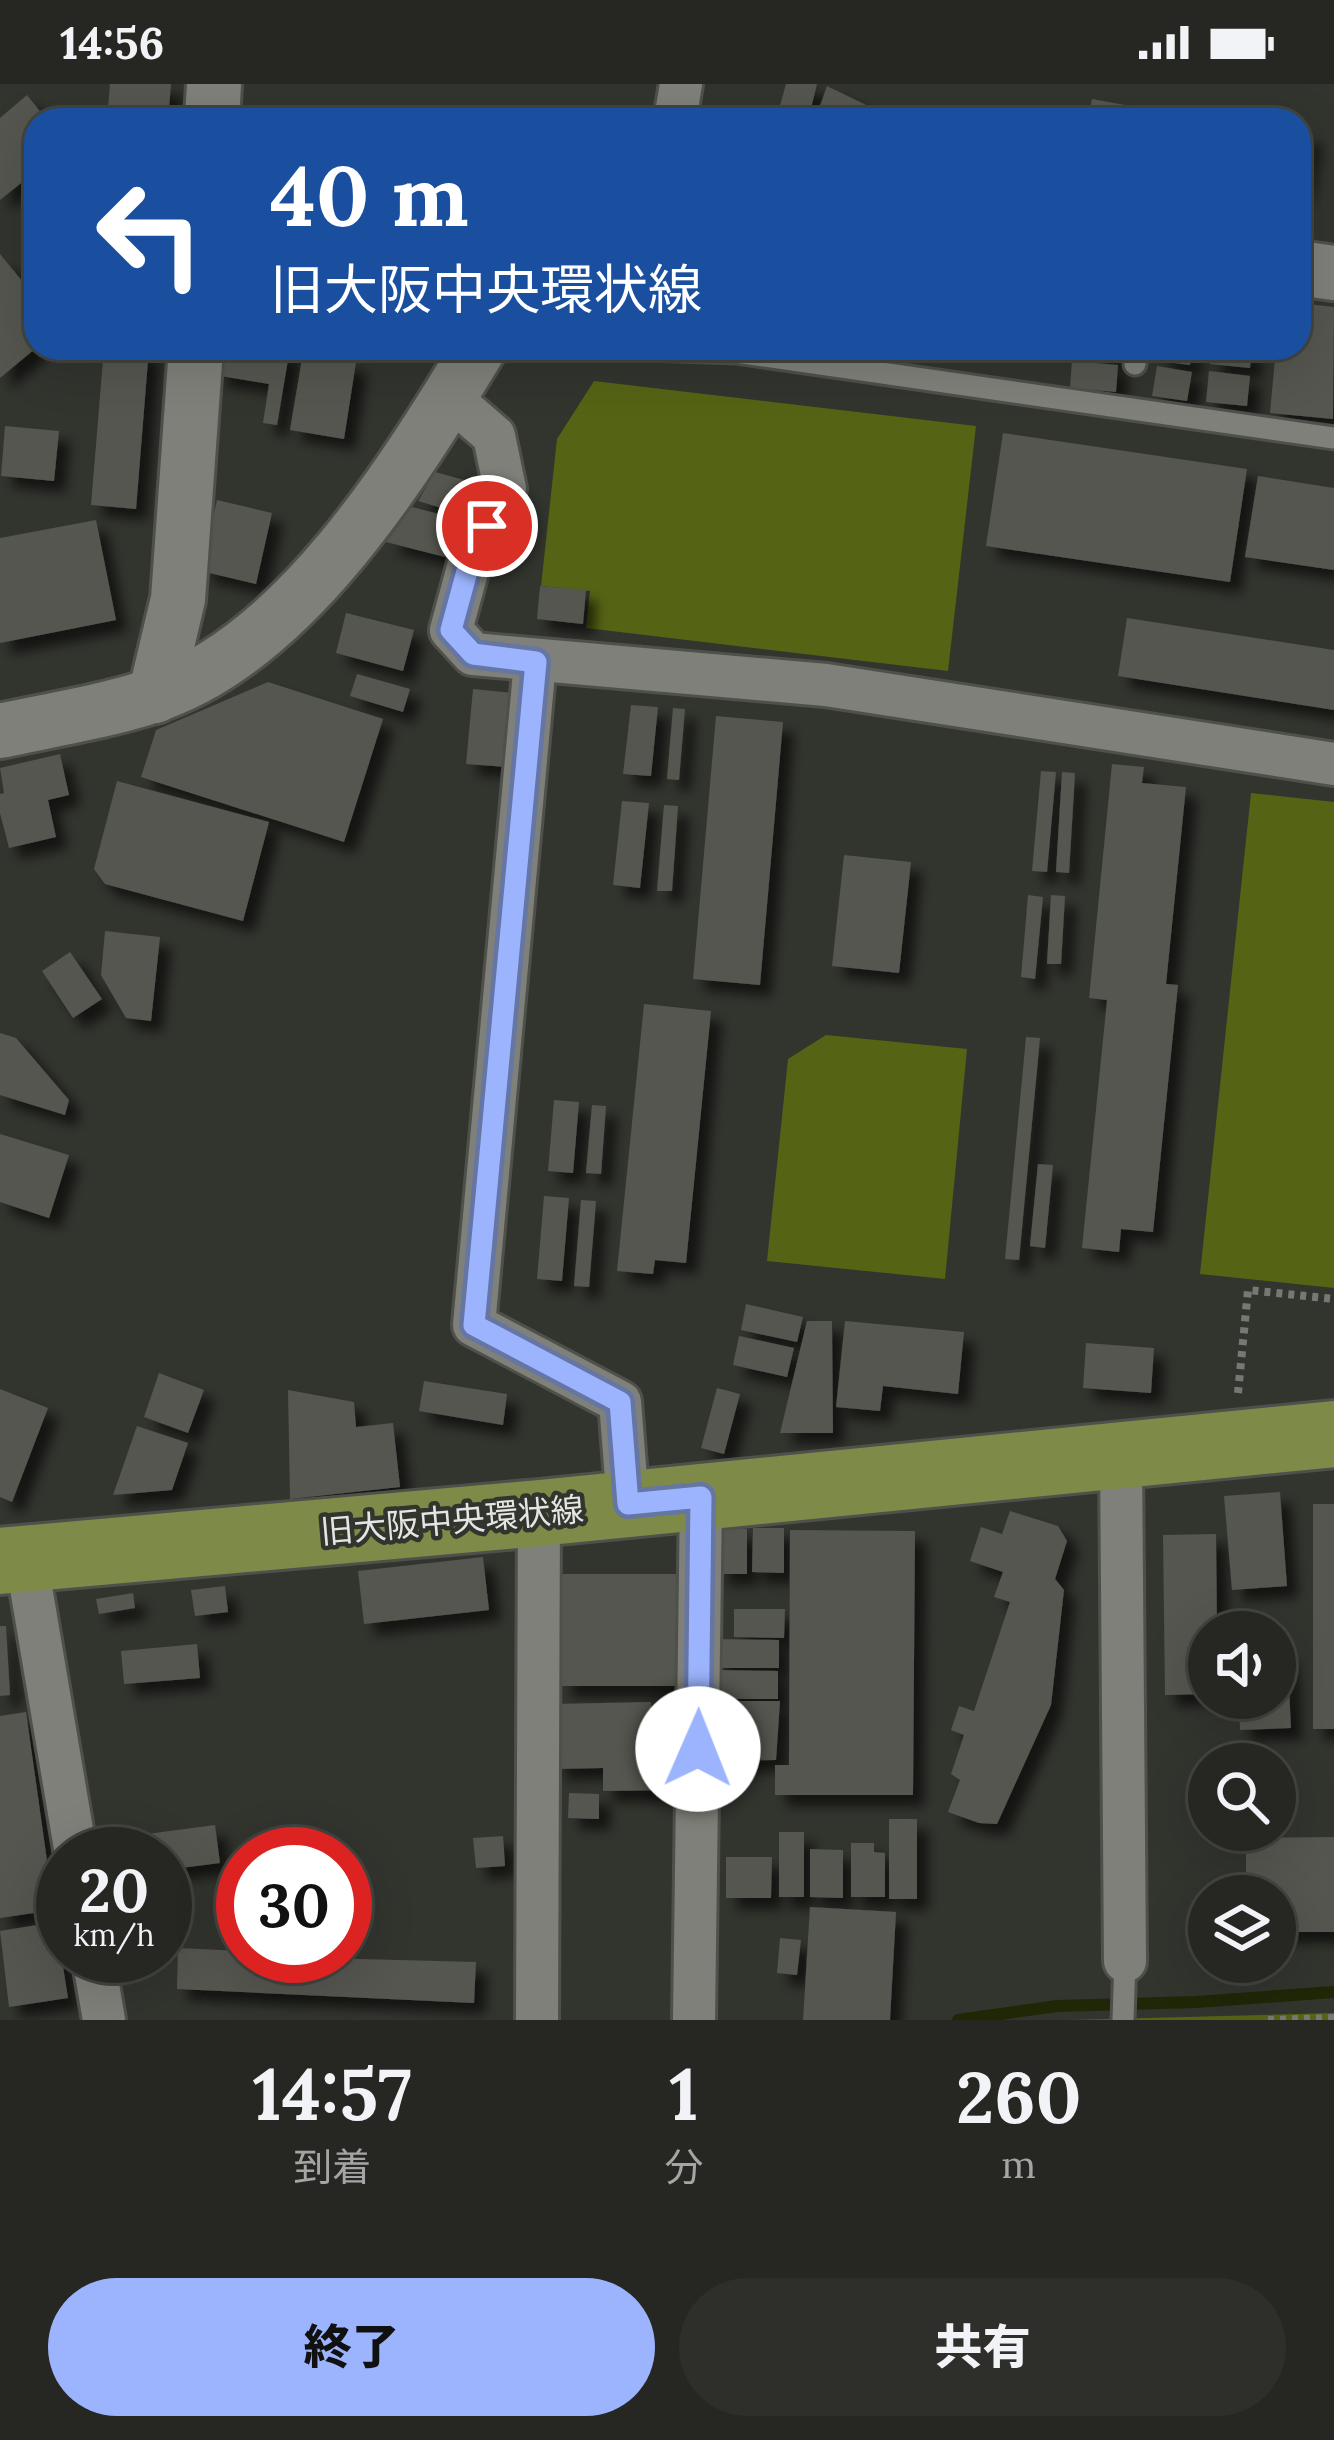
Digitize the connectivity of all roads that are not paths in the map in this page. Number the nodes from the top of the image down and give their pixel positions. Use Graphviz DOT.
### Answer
graph roads {
  1 [pos="195,360"];
  2 [pos="472,360"];
  3 [pos="792,360"];
  4 [pos="449,397"];
  5 [pos="1334,438"];
  6 [pos="536,662"];
  7 [pos="155,696"];
  8 [pos="0,731"];
  9 [pos="1334,764"];
  10 [pos="1334,1433"];
  11 [pos="1121,1456"];
  12 [pos="701,1497"];
  13 [pos="628,1504"];
  14 [pos="539,1514"];
  15 [pos="13,1560"];
  16 [pos="70,1827"];
  17 [pos="1125,1961"];
  18 [pos="98,1983"];
  19 [pos="104,2020"];
  20 [pos="537,2020"];
  21 [pos="694,2020"];
  22 [pos="1123,2020"];
  1 -- 7 [label="street"];
  2 -- 4 [label="street"];
  3 -- 5 [label="lane"];
  4 -- 6 [label="street"];
  4 -- 7 [label="street"];
  6 -- 9 [label="street"];
  6 -- 13 [label="street"];
  7 -- 8 [label="street"];
  10 -- 11 [label="main road, 旧大阪中央環状線"];
  11 -- 12 [label="main road, 旧大阪中央環状線"];
  11 -- 17 [label="street"];
  12 -- 13 [label="main road, 旧大阪中央環状線"];
  12 -- 21 [label="street"];
  13 -- 14 [label="main road, 旧大阪中央環状線"];
  14 -- 15 [label="main road, 旧大阪中央環状線"];
  14 -- 20 [label="street"];
  15 -- 16 [label="street"];
  17 -- 22 [label="lane"];
  18 -- 19 [label="street"];
}
